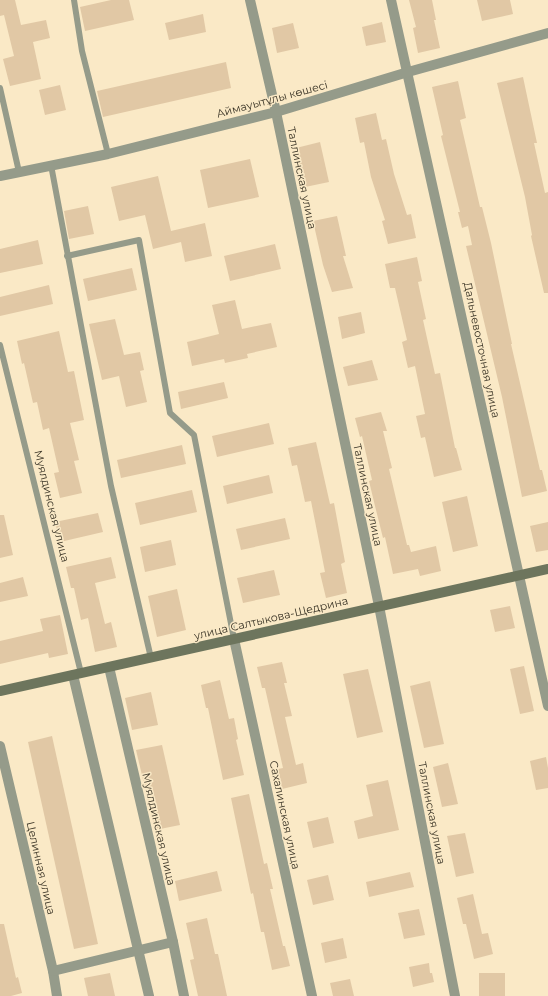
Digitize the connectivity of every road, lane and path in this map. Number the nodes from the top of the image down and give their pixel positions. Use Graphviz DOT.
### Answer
graph roads {
  1 [pos="74,0"];
  2 [pos="250,0"];
  3 [pos="392,0"];
  4 [pos="548,33"];
  5 [pos="408,72"];
  6 [pos="0,88"];
  7 [pos="276,112"];
  8 [pos="108,154"];
  9 [pos="50,165"];
  10 [pos="19,172"];
  11 [pos="0,176"];
  12 [pos="67,256"];
  13 [pos="0,345"];
  14 [pos="548,569"];
  15 [pos="519,575"];
  16 [pos="379,606"];
  17 [pos="234,639"];
  18 [pos="151,658"];
  19 [pos="109,667"];
  20 [pos="77,674"];
  21 [pos="0,691"];
  22 [pos="548,706"];
  23 [pos="0,746"];
  24 [pos="173,942"];
  25 [pos="138,950"];
  26 [pos="53,971"];
  27 [pos="57,996"];
  28 [pos="149,996"];
  29 [pos="184,996"];
  30 [pos="312,996"];
  31 [pos="455,996"];
  1 -- 8 [label="lane"];
  2 -- 7 [label="street, Таллинская улица"];
  3 -- 5 [label="street, Дальневосточная улица"];
  4 -- 5 [label="street, Аймауытұлы көшесі"];
  5 -- 7 [label="street, Аймауытұлы көшесі"];
  5 -- 15 [label="street, Дальневосточная улица"];
  6 -- 10 [label="lane"];
  7 -- 8 [label="street, Аймауытұлы көшесі"];
  7 -- 16 [label="street, Таллинская улица"];
  8 -- 9 [label="street, Аймауытұлы көшесі"];
  9 -- 10 [label="street, Аймауытұлы көшесі"];
  9 -- 12 [label="lane"];
  10 -- 11 [label="street, Аймауытұлы көшесі"];
  12 -- 17 [label="lane"];
  12 -- 18 [label="lane"];
  13 -- 20 [label="lane, Муялдинская улица"];
  14 -- 15 [label="street, улица Салтыкова-Щедрина"];
  15 -- 16 [label="street, улица Салтыкова-Щедрина"];
  15 -- 22 [label="street, Дальневосточная улица"];
  16 -- 17 [label="street, улица Салтыкова-Щедрина"];
  16 -- 31 [label="street, Таллинская улица"];
  17 -- 18 [label="street, улица Салтыкова-Щедрина"];
  17 -- 30 [label="street, Сахалинская улица"];
  18 -- 19 [label="street, улица Салтыкова-Щедрина"];
  19 -- 20 [label="street, улица Салтыкова-Щедрина"];
  19 -- 24 [label="street, Муялдинская улица"];
  20 -- 21 [label="street, улица Салтыкова-Щедрина"];
  20 -- 25 [label="street"];
  23 -- 26 [label="street, Целинная улица"];
  24 -- 25 [label="street"];
  24 -- 29 [label="street, Муялдинская улица"];
  25 -- 26 [label="street"];
  25 -- 28 [label="street"];
  26 -- 27 [label="street, Целинная улица"];
}
